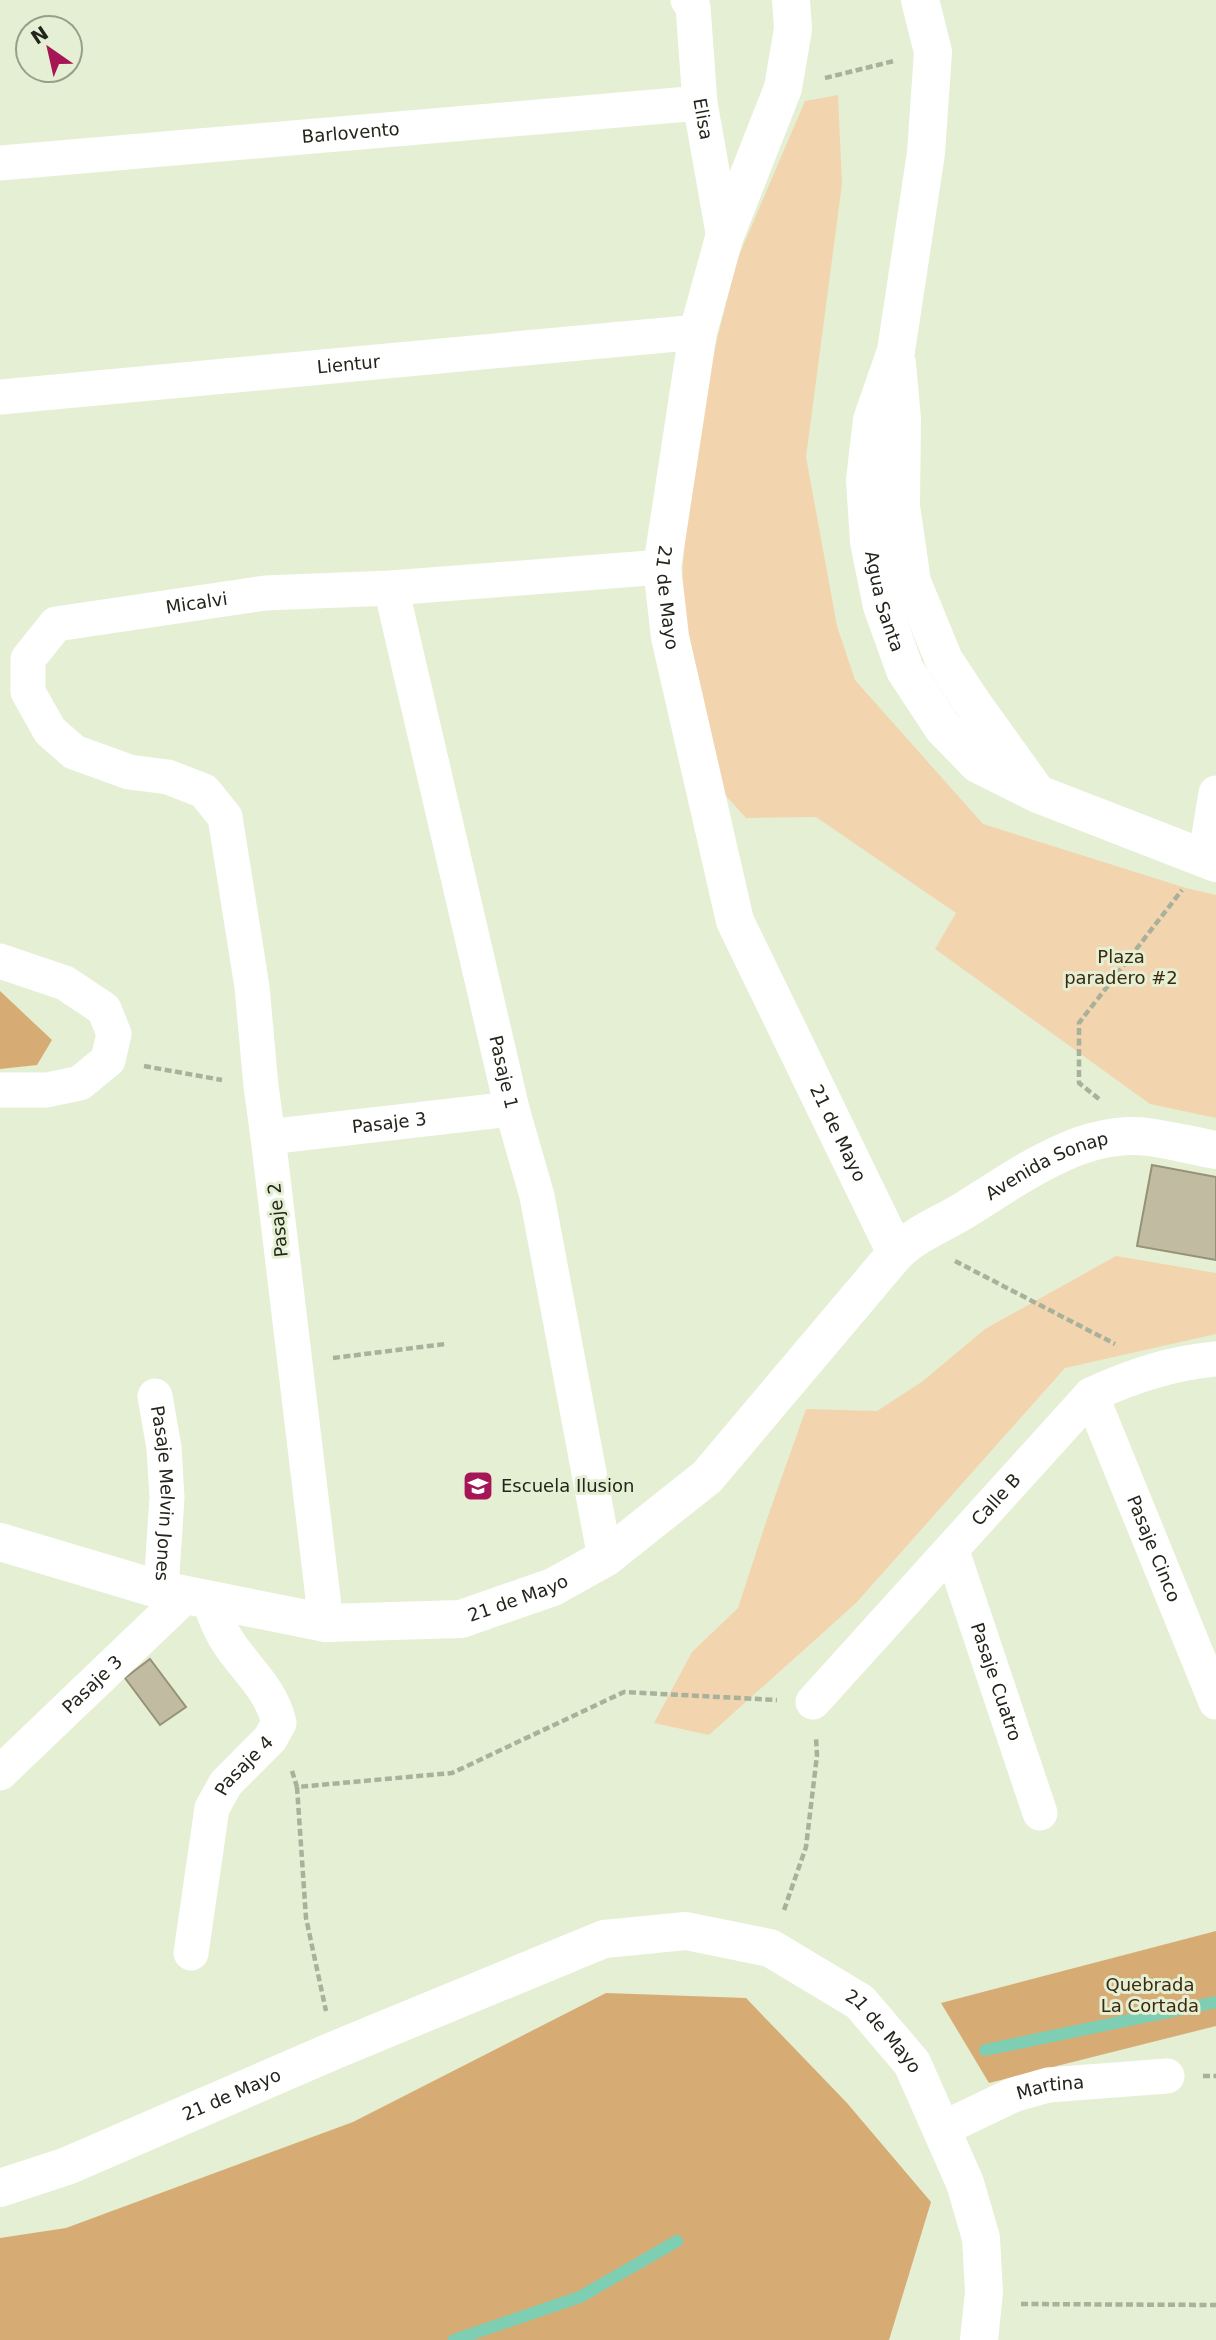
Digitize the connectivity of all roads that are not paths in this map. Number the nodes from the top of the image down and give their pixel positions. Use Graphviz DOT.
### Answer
graph roads {
  1 [pos="688,0"];
  2 [pos="791,0"];
  3 [pos="920,0"];
  4 [pos="700,103"];
  5 [pos="0,163"];
  6 [pos="724,238"];
  7 [pos="698,332"];
  8 [pos="0,397"];
  9 [pos="662,567"];
  10 [pos="391,587"];
  11 [pos="1216,793"];
  12 [pos="225,817"];
  13 [pos="1211,861"];
  14 [pos="0,961"];
  15 [pos="0,1090"];
  16 [pos="512,1109"];
  17 [pos="268,1137"];
  18 [pos="1216,1150"];
  19 [pos="903,1246"];
  20 [pos="1216,1359"];
  21 [pos="1091,1395"];
  22 [pos="155,1396"];
  23 [pos="0,1542"];
  24 [pos="952,1551"];
  25 [pos="605,1558"];
  26 [pos="185,1595"];
  27 [pos="326,1623"];
  28 [pos="813,1702"];
  29 [pos="1216,1702"];
  30 [pos="0,1773"];
  31 [pos="1040,1813"];
  32 [pos="191,1953"];
  33 [pos="1167,2076"];
  34 [pos="942,2129"];
  35 [pos="0,2188"];
  36 [pos="979,2340"];
  1 -- 4 [label="street, Elisa"];
  2 -- 6 [label="street, 21 de Mayo"];
  3 -- 13 [label="street, Agua Santa"];
  4 -- 5 [label="street, Barlovento"];
  4 -- 6 [label="street, Elisa"];
  6 -- 7 [label="street, 21 de Mayo"];
  7 -- 8 [label="street, Lientur"];
  7 -- 9 [label="street, 21 de Mayo"];
  9 -- 10 [label="street, Micalvi"];
  9 -- 19 [label="street, 21 de Mayo"];
  10 -- 12 [label="street, Micalvi"];
  10 -- 16 [label="street, Pasaje 1"];
  11 -- 13 [label="street"];
  12 -- 17 [label="street, Pasaje 2"];
  14 -- 15 [label="street"];
  16 -- 17 [label="street, Pasaje 3"];
  16 -- 25 [label="street, Pasaje 1"];
  17 -- 27 [label="street, Pasaje 2"];
  18 -- 19 [label="street, Avenida Sonap"];
  19 -- 25 [label="street, 21 de Mayo"];
  20 -- 21 [label="street, Calle B"];
  21 -- 24 [label="street, Calle B"];
  21 -- 29 [label="street, Pasaje Cinco"];
  22 -- 26 [label="street, Pasaje Melvin Jones"];
  23 -- 26 [label="street, 21 de Mayo"];
  24 -- 28 [label="street, Calle B"];
  24 -- 31 [label="street, Pasaje Cuatro"];
  25 -- 27 [label="street, 21 de Mayo"];
  26 -- 27 [label="street, 21 de Mayo"];
  26 -- 30 [label="street, Pasaje 3"];
  26 -- 32 [label="street, Pasaje 4"];
  33 -- 34 [label="street, Martina"];
  34 -- 35 [label="street, 21 de Mayo"];
  34 -- 36 [label="street, 21 de Mayo"];
}
